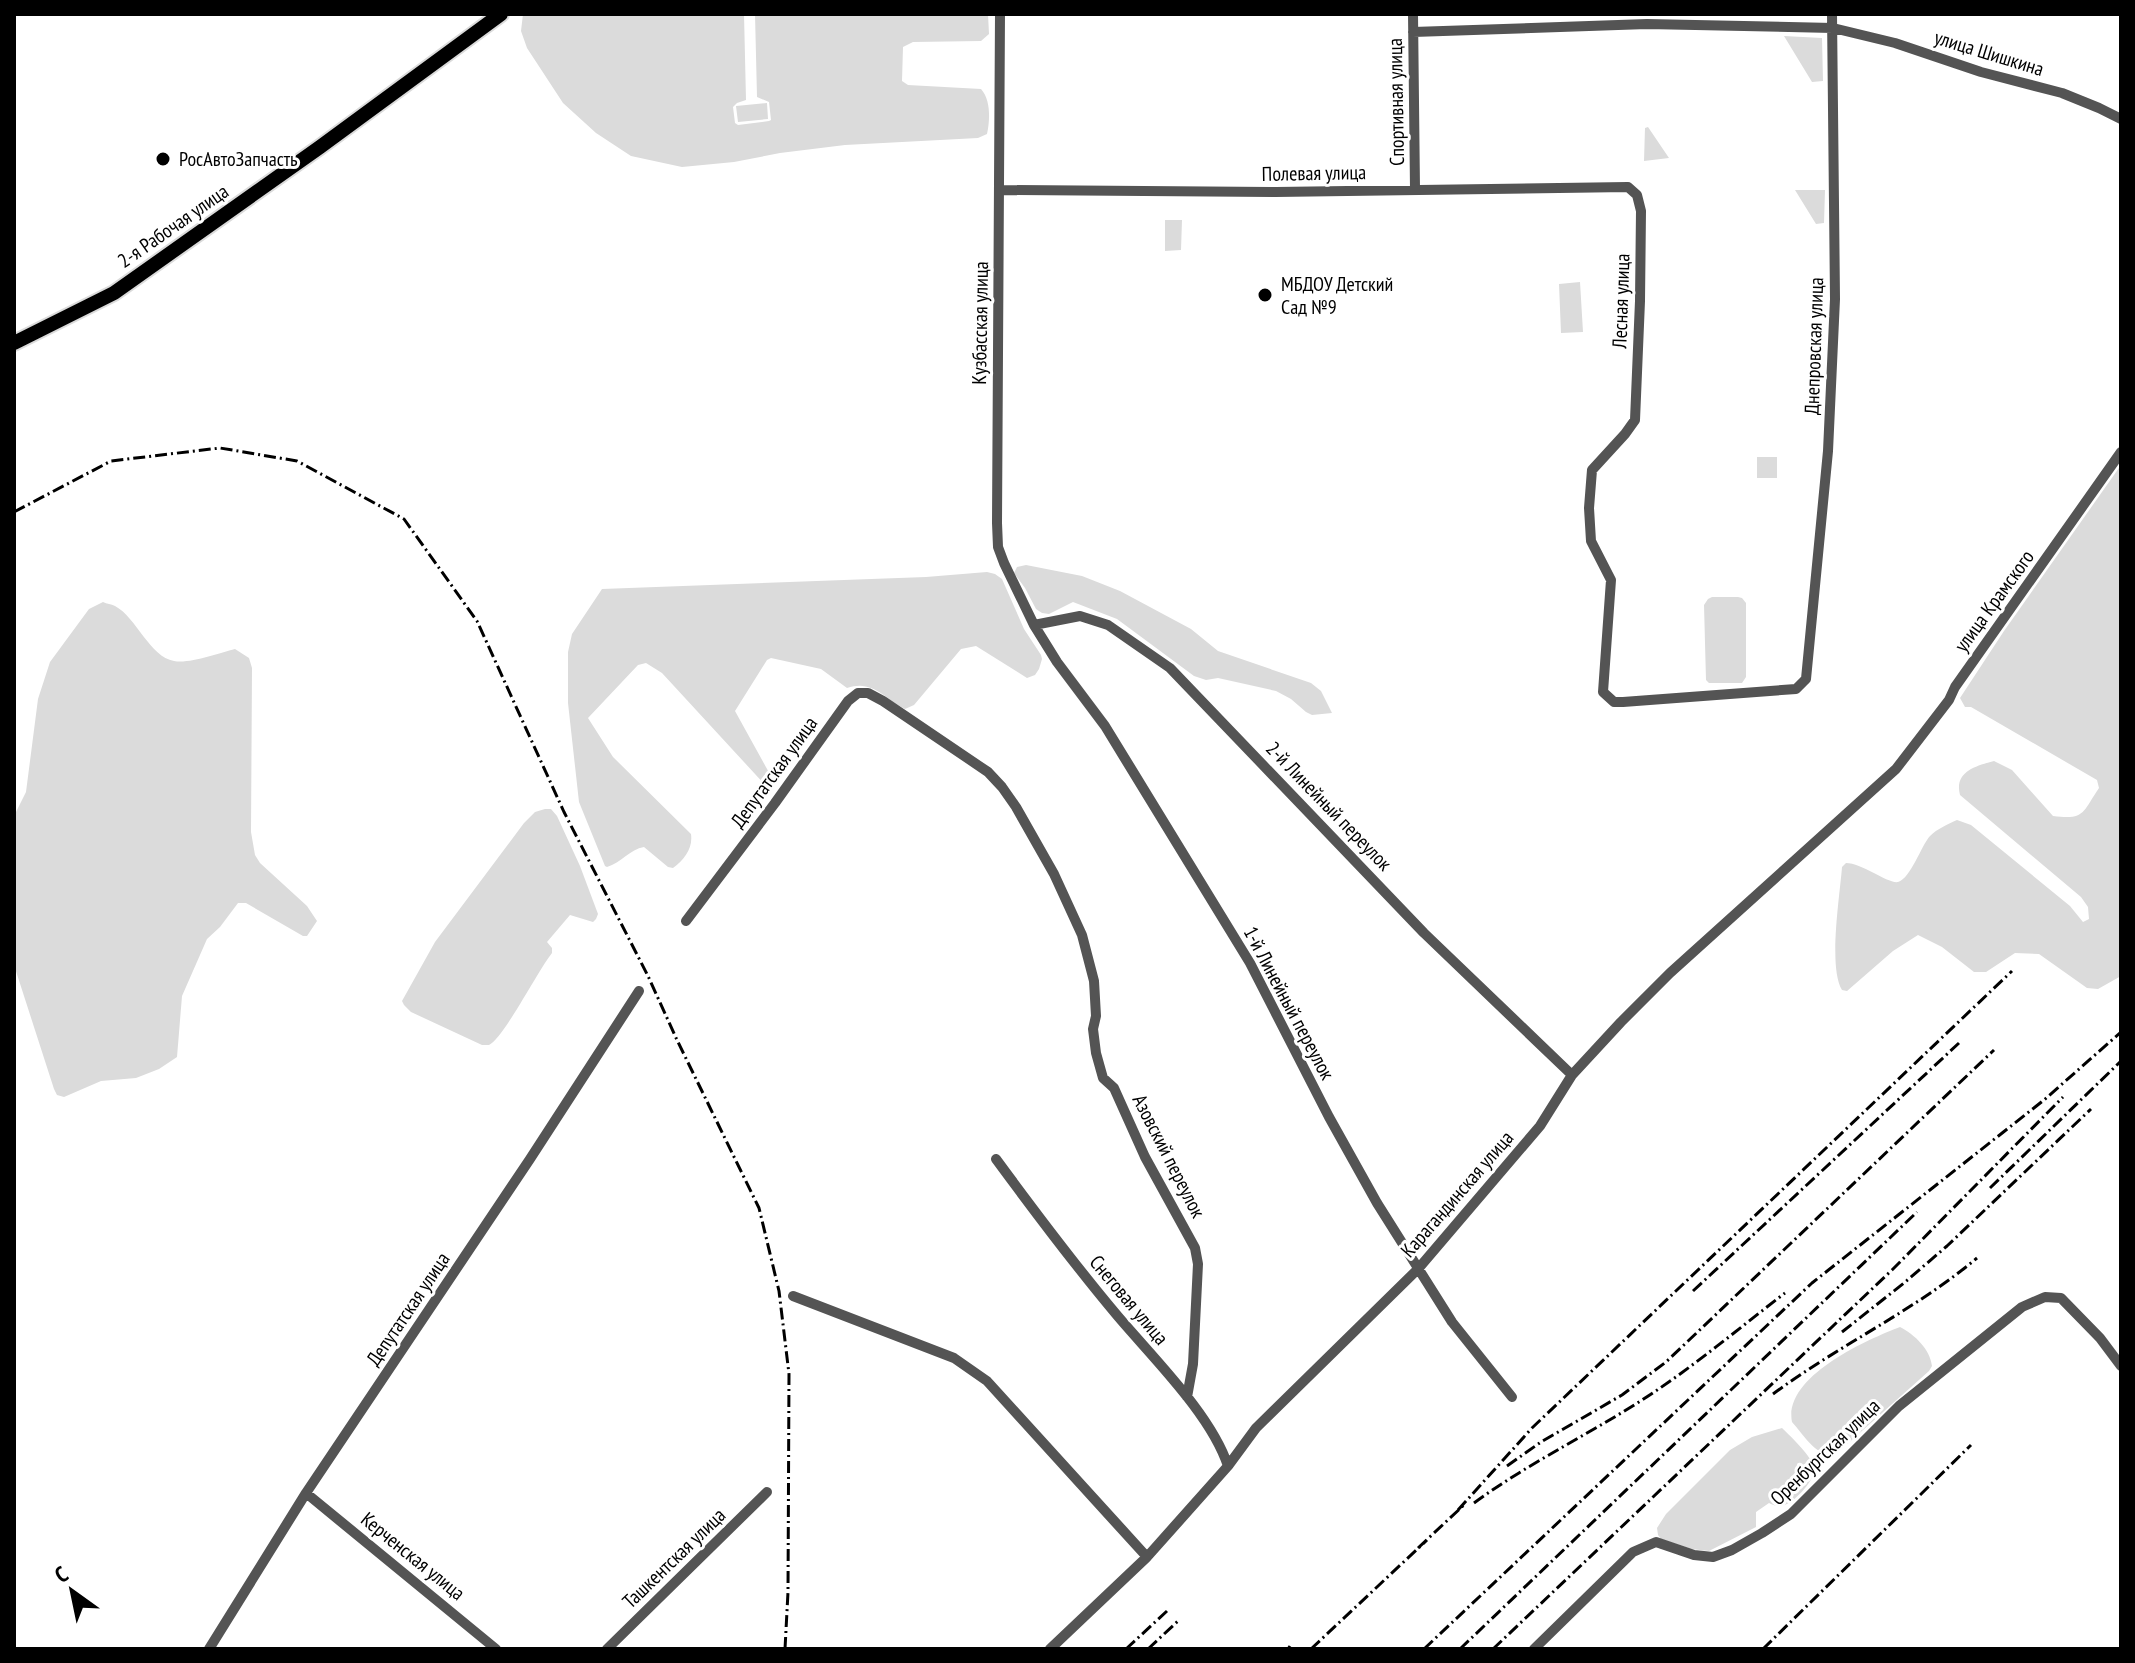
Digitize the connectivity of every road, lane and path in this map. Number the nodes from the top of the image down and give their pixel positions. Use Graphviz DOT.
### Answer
graph roads {
  1 [pos="501,14"];
  2 [pos="1000,14"];
  3 [pos="1413,14"];
  4 [pos="1832,14"];
  5 [pos="1833,28"];
  6 [pos="1413,32"];
  7 [pos="2121,119"];
  8 [pos="1628,187"];
  9 [pos="1415,189"];
  10 [pos="1000,190"];
  11 [pos="14,343"];
  12 [pos="1635,420"];
  13 [pos="2121,452"];
  14 [pos="1034,625"];
  15 [pos="868,693"];
  16 [pos="1896,769"];
  17 [pos="686,921"];
  18 [pos="639,991"];
  19 [pos="1572,1075"];
  20 [pos="996,1159"];
  21 [pos="1418,1269"];
  22 [pos="793,1296"];
  23 [pos="2121,1366"];
  24 [pos="1187,1397"];
  25 [pos="1512,1397"];
  26 [pos="1228,1466"];
  27 [pos="767,1492"];
  28 [pos="306,1493"];
  29 [pos="1147,1557"];
  30 [pos="209,1649"];
  31 [pos="496,1649"];
  32 [pos="607,1649"];
  33 [pos="1050,1649"];
  34 [pos="1534,1649"];
  1 -- 11 [label="main road, 2-я Рабочая улица"];
  2 -- 10 [label="street, Кузбасская улица"];
  3 -- 6 [label="street, Спортивная улица"];
  4 -- 5 [label="street, Днепровская улица"];
  5 -- 6 [label="street, улица Шишкина"];
  5 -- 7 [label="street, улица Шишкина"];
  5 -- 12 [label="street, Днепровская улица"];
  6 -- 9 [label="street, Спортивная улица"];
  8 -- 9 [label="street, Полевая улица"];
  8 -- 12 [label="street, Лесная улица"];
  9 -- 10 [label="street, Полевая улица"];
  10 -- 14 [label="street, Кузбасская улица"];
  13 -- 16 [label="street, улица Крамского"];
  14 -- 19 [label="street, 2-й Линейный переулок"];
  14 -- 21 [label="street, 1-й Линейный переулок"];
  15 -- 17 [label="street, Депутатская улица"];
  15 -- 24 [label="street, Азовский переулок"];
  16 -- 19 [label="street, Карагандинская улица"];
  18 -- 28 [label="street, Депутатская улица"];
  19 -- 21 [label="street, Карагандинская улица"];
  20 -- 24 [label="street, Снеговая улица"];
  21 -- 25 [label="street, 1-й Линейный переулок"];
  21 -- 26 [label="street, Карагандинская улица"];
  22 -- 29 [label="street"];
  23 -- 34 [label="street, Оренбургская улица"];
  24 -- 26 [label="street, Снеговая улица"];
  26 -- 29 [label="street, Карагандинская улица"];
  27 -- 32 [label="street, Ташкентская улица"];
  28 -- 30 [label="street, Депутатская улица"];
  28 -- 31 [label="street, Керченская улица"];
  29 -- 33 [label="street, Карагандинская улица"];
}
